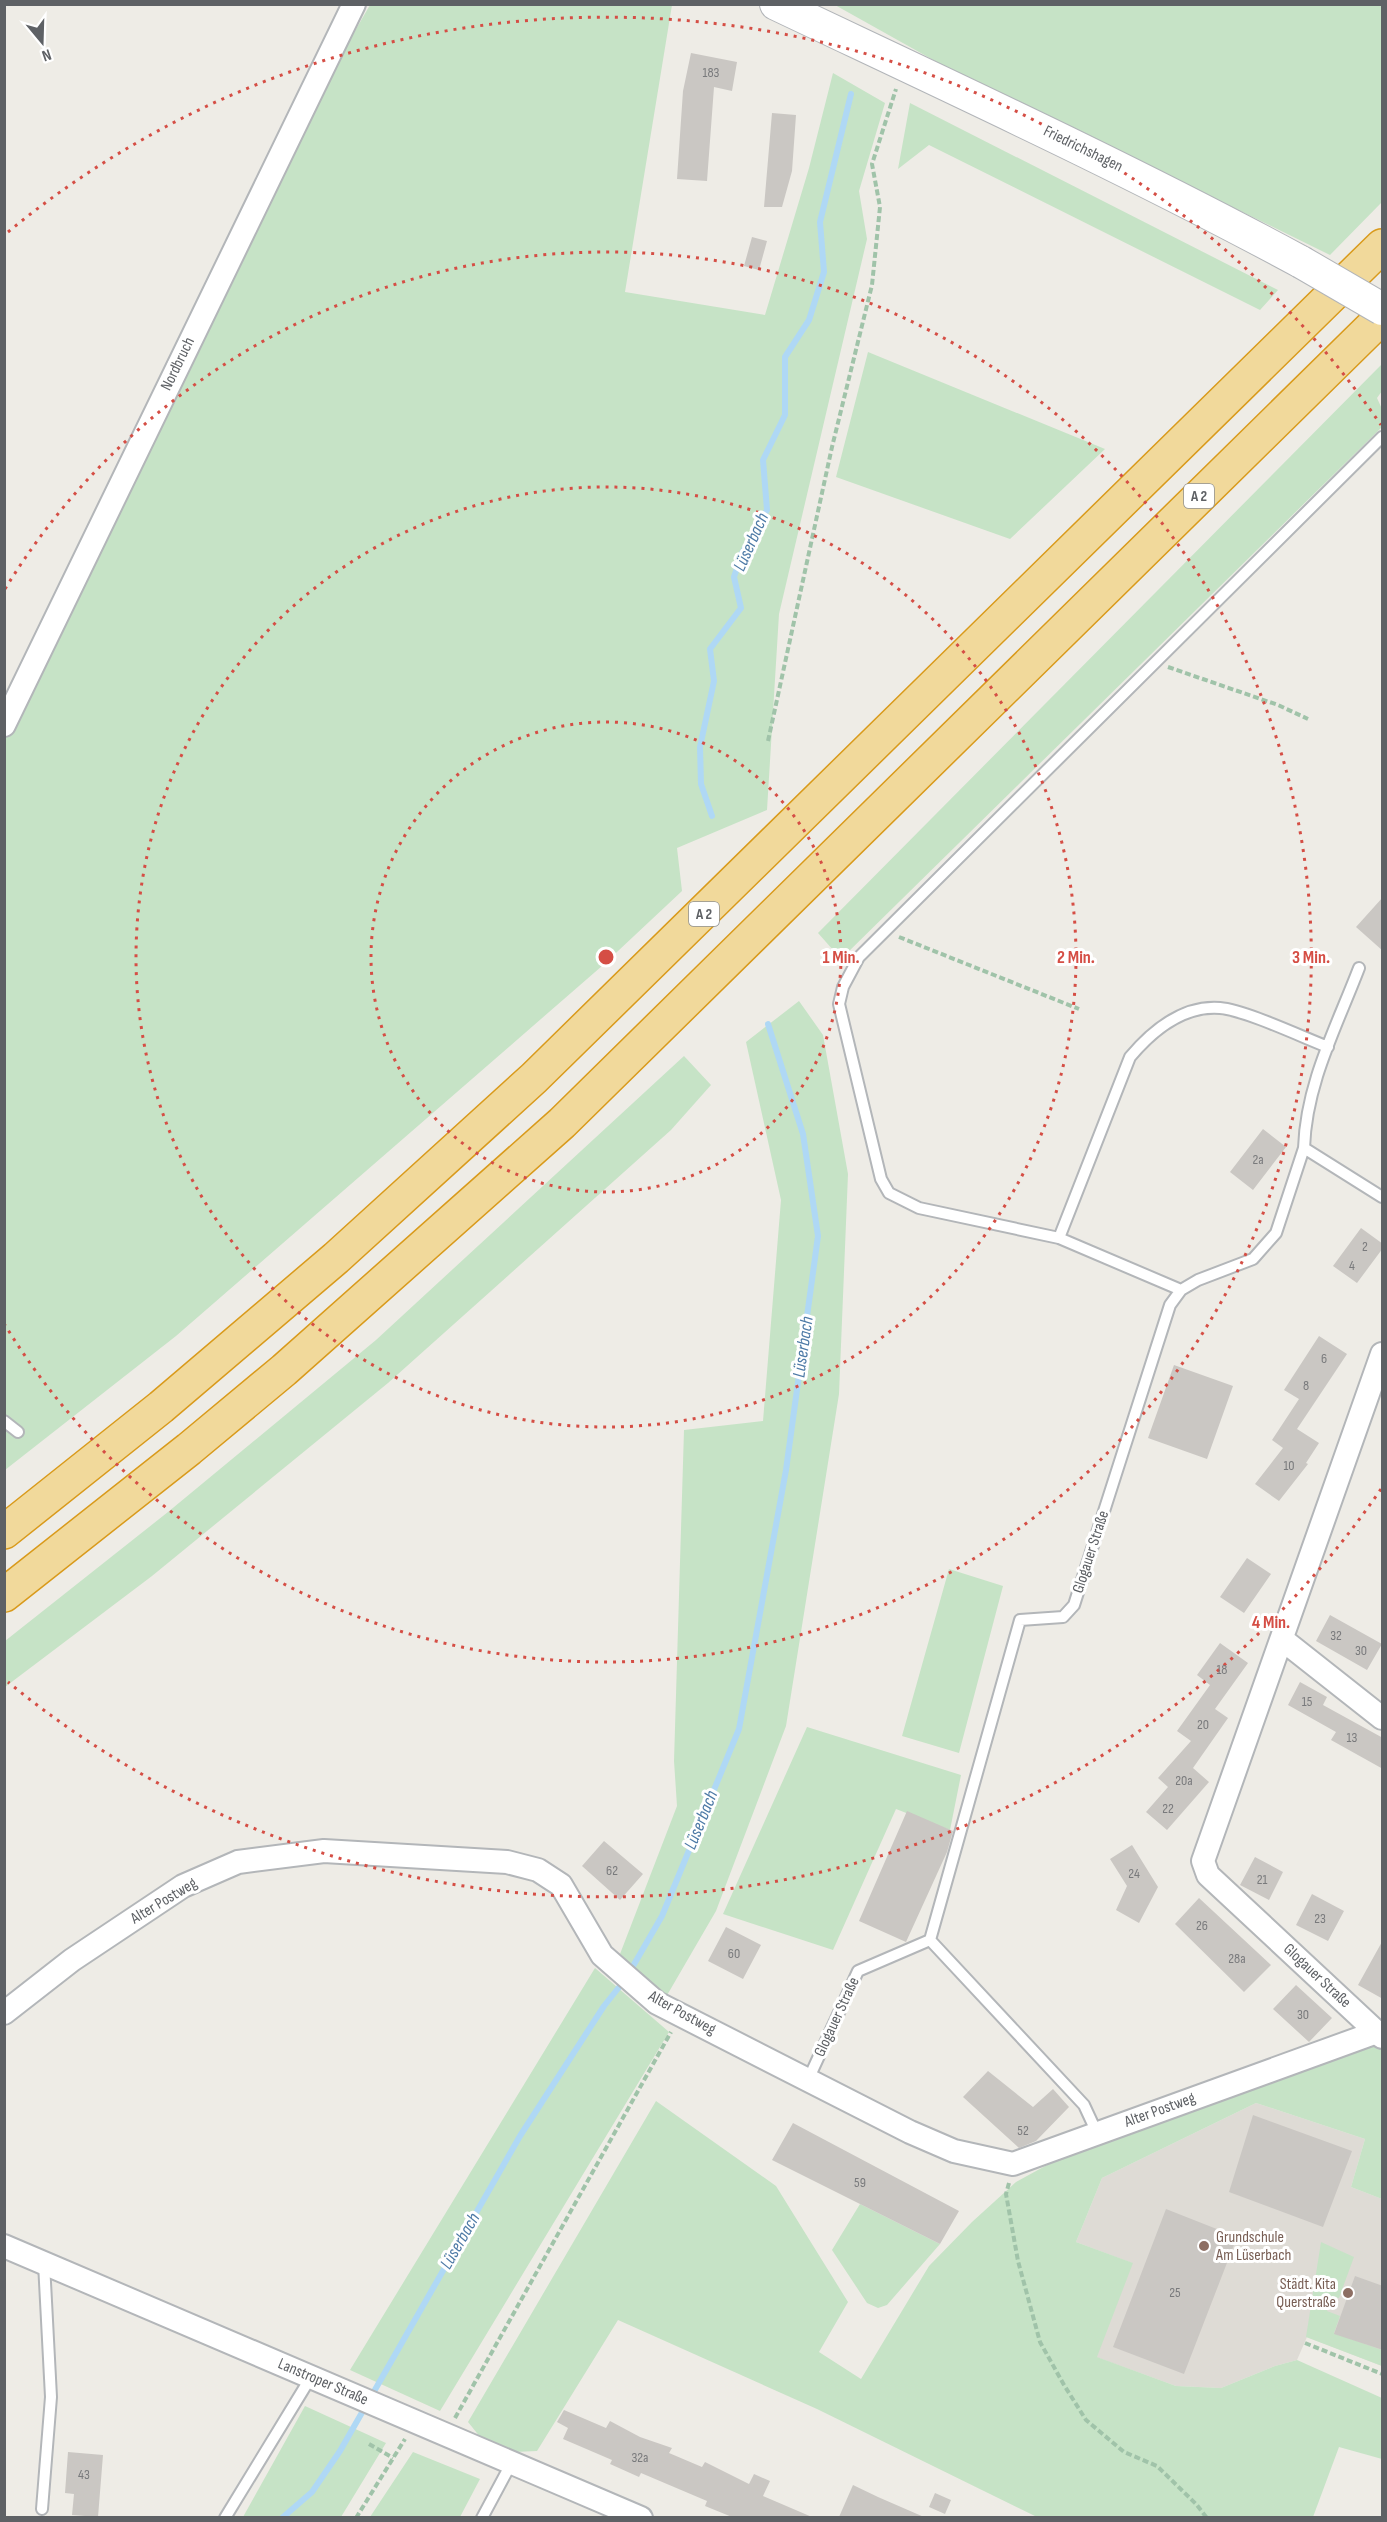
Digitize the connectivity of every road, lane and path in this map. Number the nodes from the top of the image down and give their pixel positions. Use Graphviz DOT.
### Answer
graph roads {
  1 [pos="354,4"];
  2 [pos="776,4"];
  3 [pos="904,65"];
  4 [pos="1383,246"];
  5 [pos="1383,309"];
  6 [pos="1383,316"];
  7 [pos="1383,437"];
  8 [pos="1155,663"];
  9 [pos="1308,719"];
  10 [pos="4,725"];
  11 [pos="768,741"];
  12 [pos="885,931"];
  13 [pos="1359,968"];
  14 [pos="1079,1009"];
  15 [pos="1328,1047"];
  16 [pos="1304,1148"];
  17 [pos="1383,1197"];
  18 [pos="1059,1238"];
  19 [pos="1181,1290"];
  20 [pos="1383,1353"];
  21 [pos="1376,1399"];
  22 [pos="4,1421"];
  23 [pos="18,1432"];
  24 [pos="4,1532"];
  25 [pos="4,1595"];
  26 [pos="1283,1640"];
  27 [pos="1383,1718"];
  28 [pos="930,1940"];
  29 [pos="4,2013"];
  30 [pos="681,2015"];
  31 [pos="1380,2035"];
  32 [pos="808,2080"];
  33 [pos="1096,2133"];
  34 [pos="1013,2164"];
  35 [pos="4,2246"];
  36 [pos="44,2263"];
  37 [pos="1305,2343"];
  38 [pos="1383,2374"];
  39 [pos="312,2377"];
  40 [pos="465,2400"];
  41 [pos="416,2422"];
  42 [pos="369,2444"];
  43 [pos="393,2458"];
  44 [pos="512,2462"];
  45 [pos="42,2509"];
  46 [pos="225,2517"];
  47 [pos="356,2517"];
  48 [pos="482,2517"];
  49 [pos="641,2517"];
  50 [pos="1207,2517"];
  1 -- 10 [label="street, Nordbruch"];
  2 -- 3 [label="main road, Friedrichshagen"];
  3 -- 5 [label="main road, Friedrichshagen, bridge"];
  3 -- 11 [label="path"];
  4 -- 24 [label="highway, A 2"];
  6 -- 25 [label="highway, A 2"];
  7 -- 8 [label="lane"];
  8 -- 9 [label="path"];
  8 -- 12 [label="lane"];
  12 -- 14 [label="path"];
  12 -- 18 [label="lane"];
  13 -- 15 [label="lane"];
  15 -- 16 [label="lane"];
  15 -- 18 [label="lane"];
  16 -- 17 [label="lane"];
  16 -- 19 [label="lane"];
  18 -- 19 [label="lane"];
  19 -- 28 [label="lane, Glogauer Straße"];
  20 -- 21 [label="street, Glogauer Straße"];
  21 -- 26 [label="street, Glogauer Straße"];
  22 -- 23 [label="lane"];
  26 -- 27 [label="street"];
  26 -- 31 [label="street, Glogauer Straße"];
  28 -- 32 [label="lane, Glogauer Straße"];
  28 -- 33 [label="lane"];
  29 -- 30 [label="street, Alter Postweg"];
  30 -- 32 [label="street, Alter Postweg"];
  30 -- 40 [label="path"];
  31 -- 33 [label="street, Alter Postweg"];
  32 -- 34 [label="street, Alter Postweg"];
  33 -- 34 [label="street, Alter Postweg"];
  34 -- 50 [label="path"];
  35 -- 36 [label="street, Lanstroper Straße"];
  36 -- 39 [label="street, Lanstroper Straße"];
  36 -- 45 [label="lane"];
  37 -- 38 [label="path"];
  39 -- 41 [label="street, Lanstroper Straße"];
  39 -- 46 [label="lane"];
  41 -- 43 [label="path"];
  41 -- 44 [label="street, Lanstroper Straße"];
  42 -- 43 [label="path"];
  43 -- 47 [label="path"];
  44 -- 48 [label="lane"];
  44 -- 49 [label="street, Lanstroper Straße"];
}
